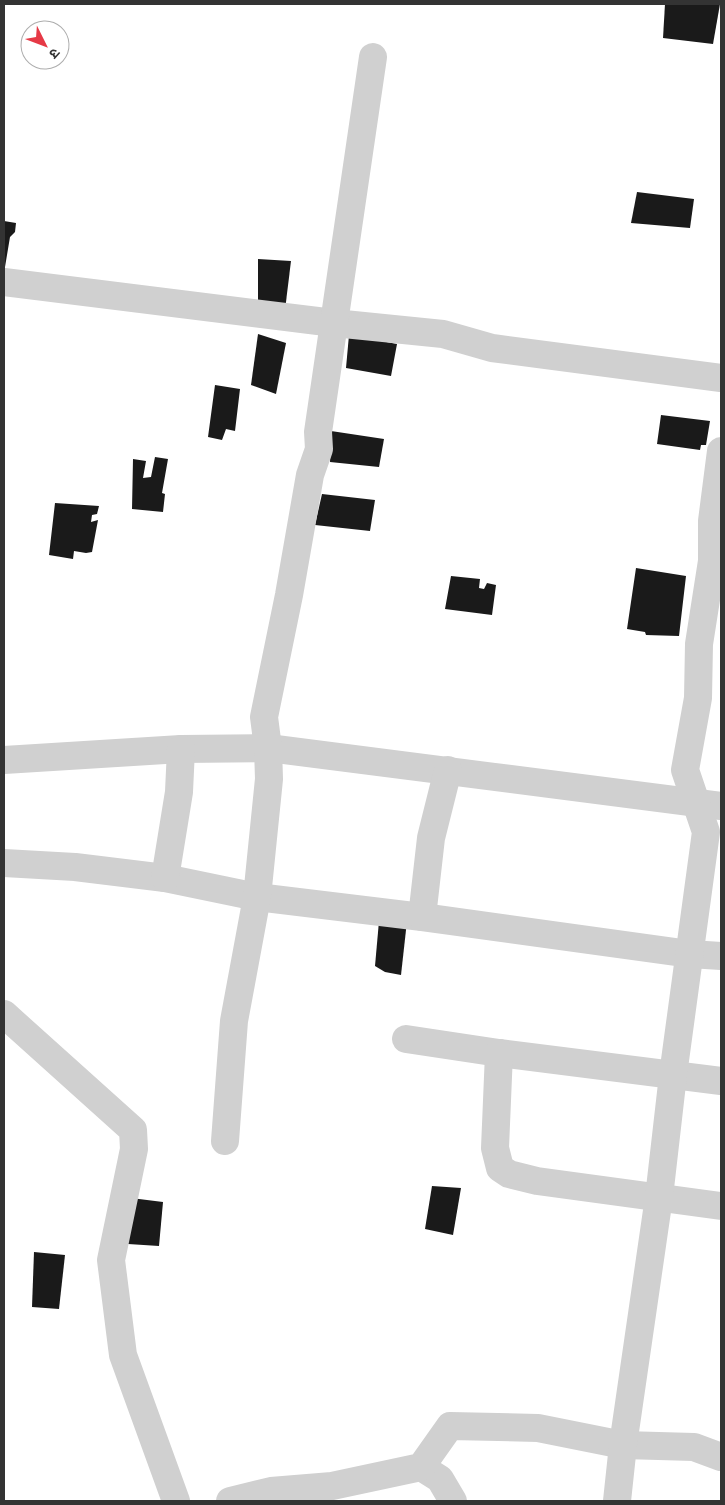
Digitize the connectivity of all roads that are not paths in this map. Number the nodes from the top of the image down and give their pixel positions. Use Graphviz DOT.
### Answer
graph roads {
  1 [pos="373,57"];
  2 [pos="4,282"];
  3 [pos="334,323"];
  4 [pos="721,378"];
  5 [pos="721,450"];
  6 [pos="268,748"];
  7 [pos="181,749"];
  8 [pos="4,760"];
  9 [pos="448,770"];
  10 [pos="708,804"];
  11 [pos="4,863"];
  12 [pos="165,878"];
  13 [pos="257,897"];
  14 [pos="422,917"];
  15 [pos="690,954"];
  16 [pos="721,956"];
  17 [pos="4,1014"];
  18 [pos="406,1039"];
  19 [pos="500,1053"];
  20 [pos="673,1075"];
  21 [pos="721,1081"];
  22 [pos="225,1141"];
  23 [pos="659,1197"];
  24 [pos="721,1206"];
  25 [pos="623,1445"];
  26 [pos="721,1457"];
  27 [pos="421,1467"];
  28 [pos="332,1494"];
  29 [pos="176,1501"];
  30 [pos="230,1501"];
  31 [pos="453,1501"];
  32 [pos="617,1501"];
  1 -- 3 [label="street"];
  2 -- 3 [label="street"];
  3 -- 4 [label="street"];
  3 -- 6 [label="street"];
  5 -- 10 [label="street"];
  6 -- 7 [label="street"];
  6 -- 9 [label="street"];
  6 -- 13 [label="street"];
  7 -- 8 [label="street"];
  7 -- 12 [label="street"];
  9 -- 10 [label="street"];
  9 -- 14 [label="street"];
  10 -- 15 [label="street"];
  11 -- 12 [label="street"];
  12 -- 13 [label="street"];
  13 -- 14 [label="street"];
  13 -- 22 [label="street"];
  14 -- 15 [label="street"];
  15 -- 16 [label="street"];
  15 -- 20 [label="street"];
  17 -- 29 [label="street"];
  18 -- 19 [label="street"];
  19 -- 20 [label="street"];
  19 -- 23 [label="street"];
  20 -- 21 [label="street"];
  20 -- 23 [label="street"];
  23 -- 24 [label="street"];
  23 -- 25 [label="street"];
  25 -- 26 [label="street"];
  25 -- 27 [label="street"];
  25 -- 32 [label="street"];
  27 -- 28 [label="street"];
  27 -- 31 [label="street"];
  28 -- 30 [label="street"];
}
